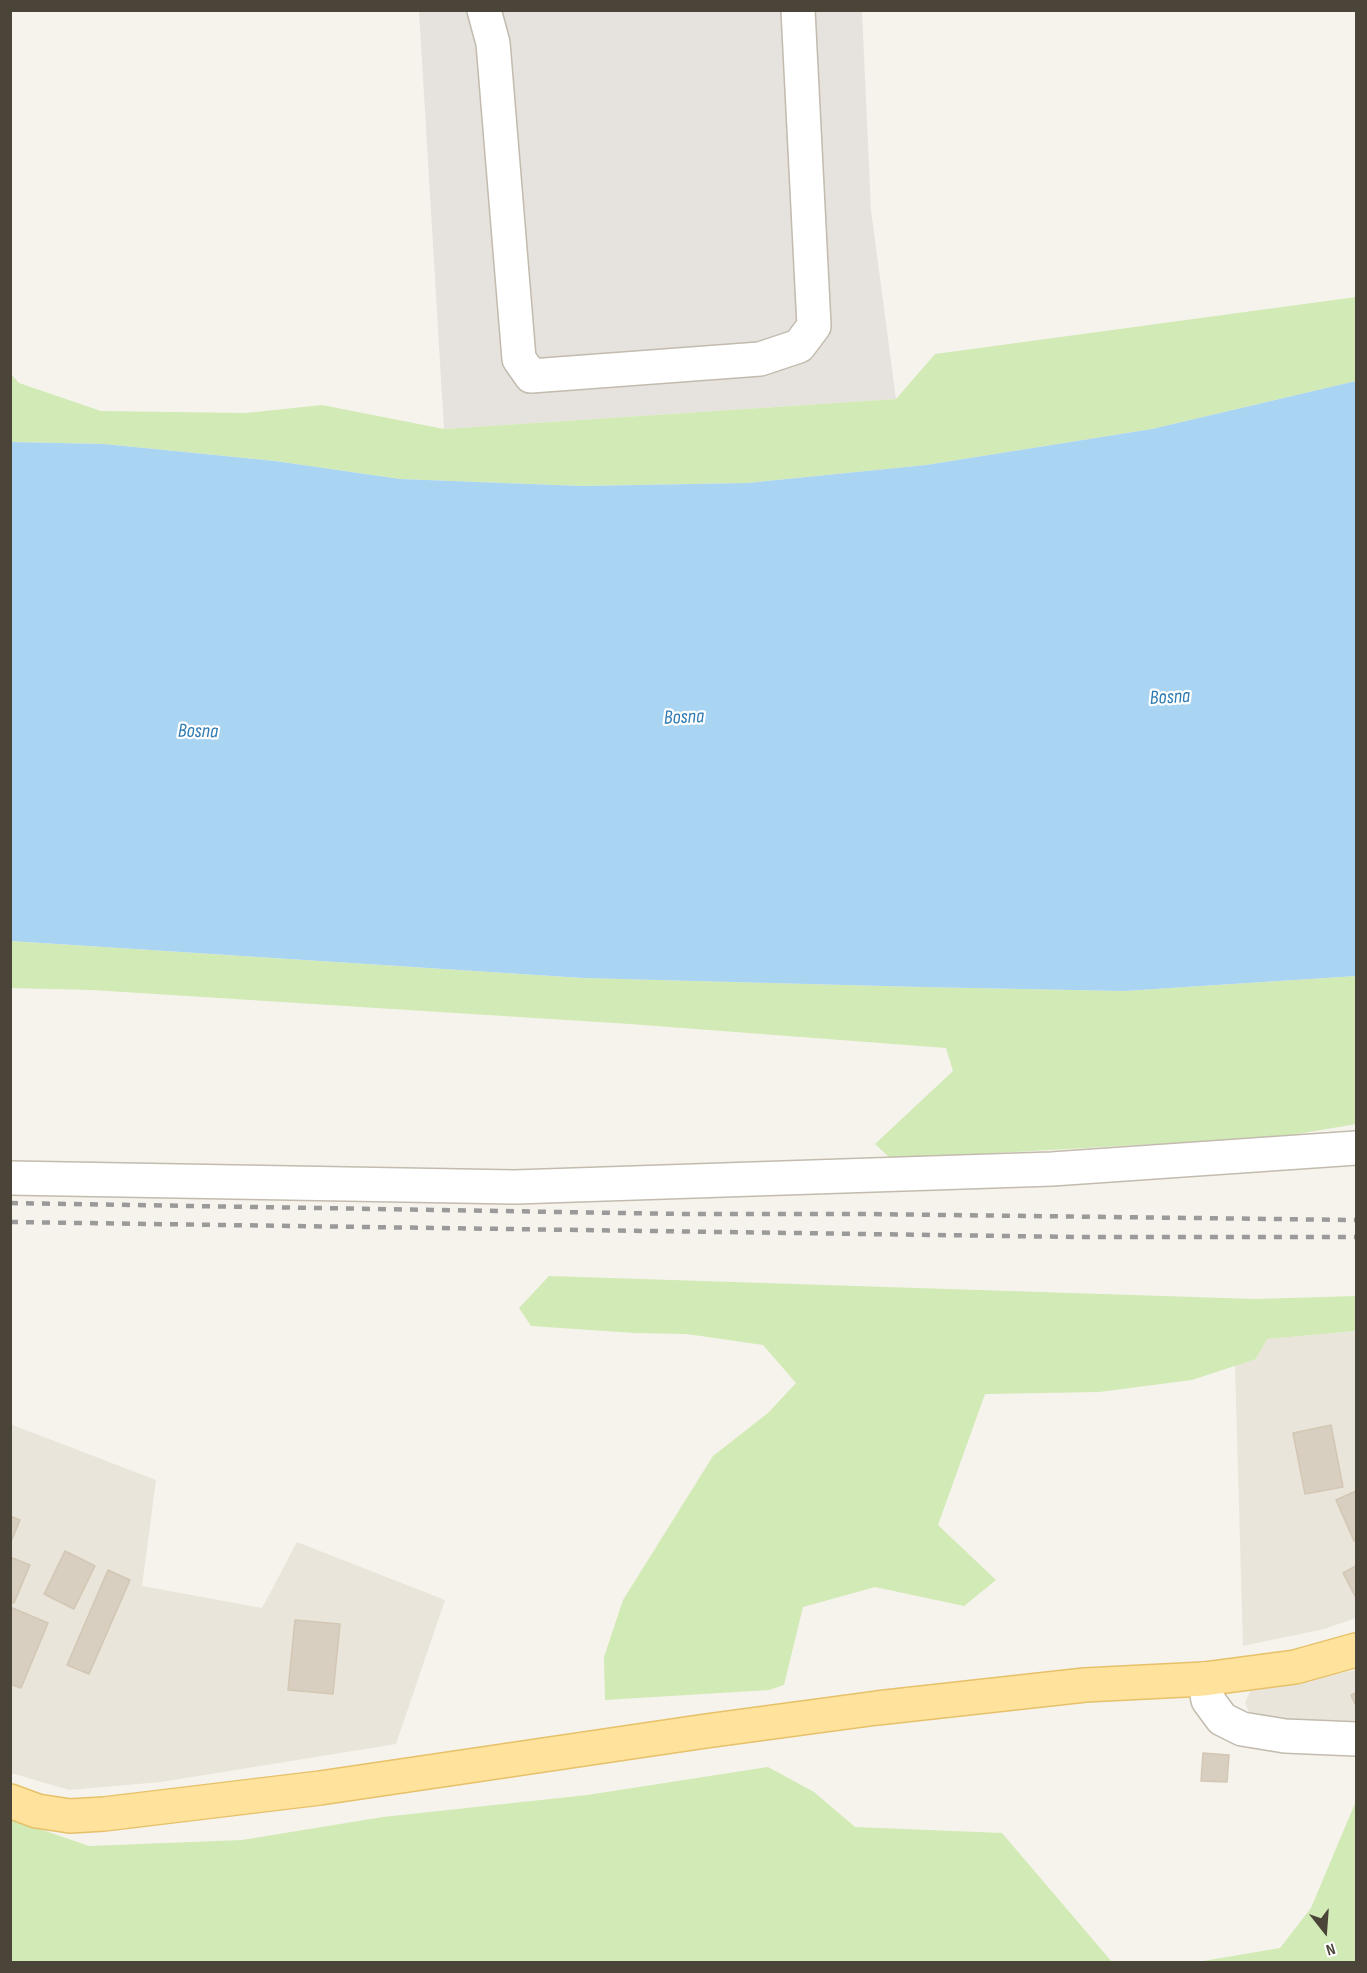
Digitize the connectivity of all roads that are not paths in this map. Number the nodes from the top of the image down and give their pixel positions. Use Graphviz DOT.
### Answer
graph roads {
  1 [pos="484,10"];
  2 [pos="798,10"];
  3 [pos="1356,1148"];
  4 [pos="10,1178"];
  5 [pos="1356,1650"];
  6 [pos="1204,1680"];
  7 [pos="1356,1739"];
  8 [pos="10,1801"];
  1 -- 2 [label="street"];
  3 -- 4 [label="street"];
  5 -- 6 [label="main road"];
  6 -- 7 [label="street"];
  6 -- 8 [label="main road"];
}
